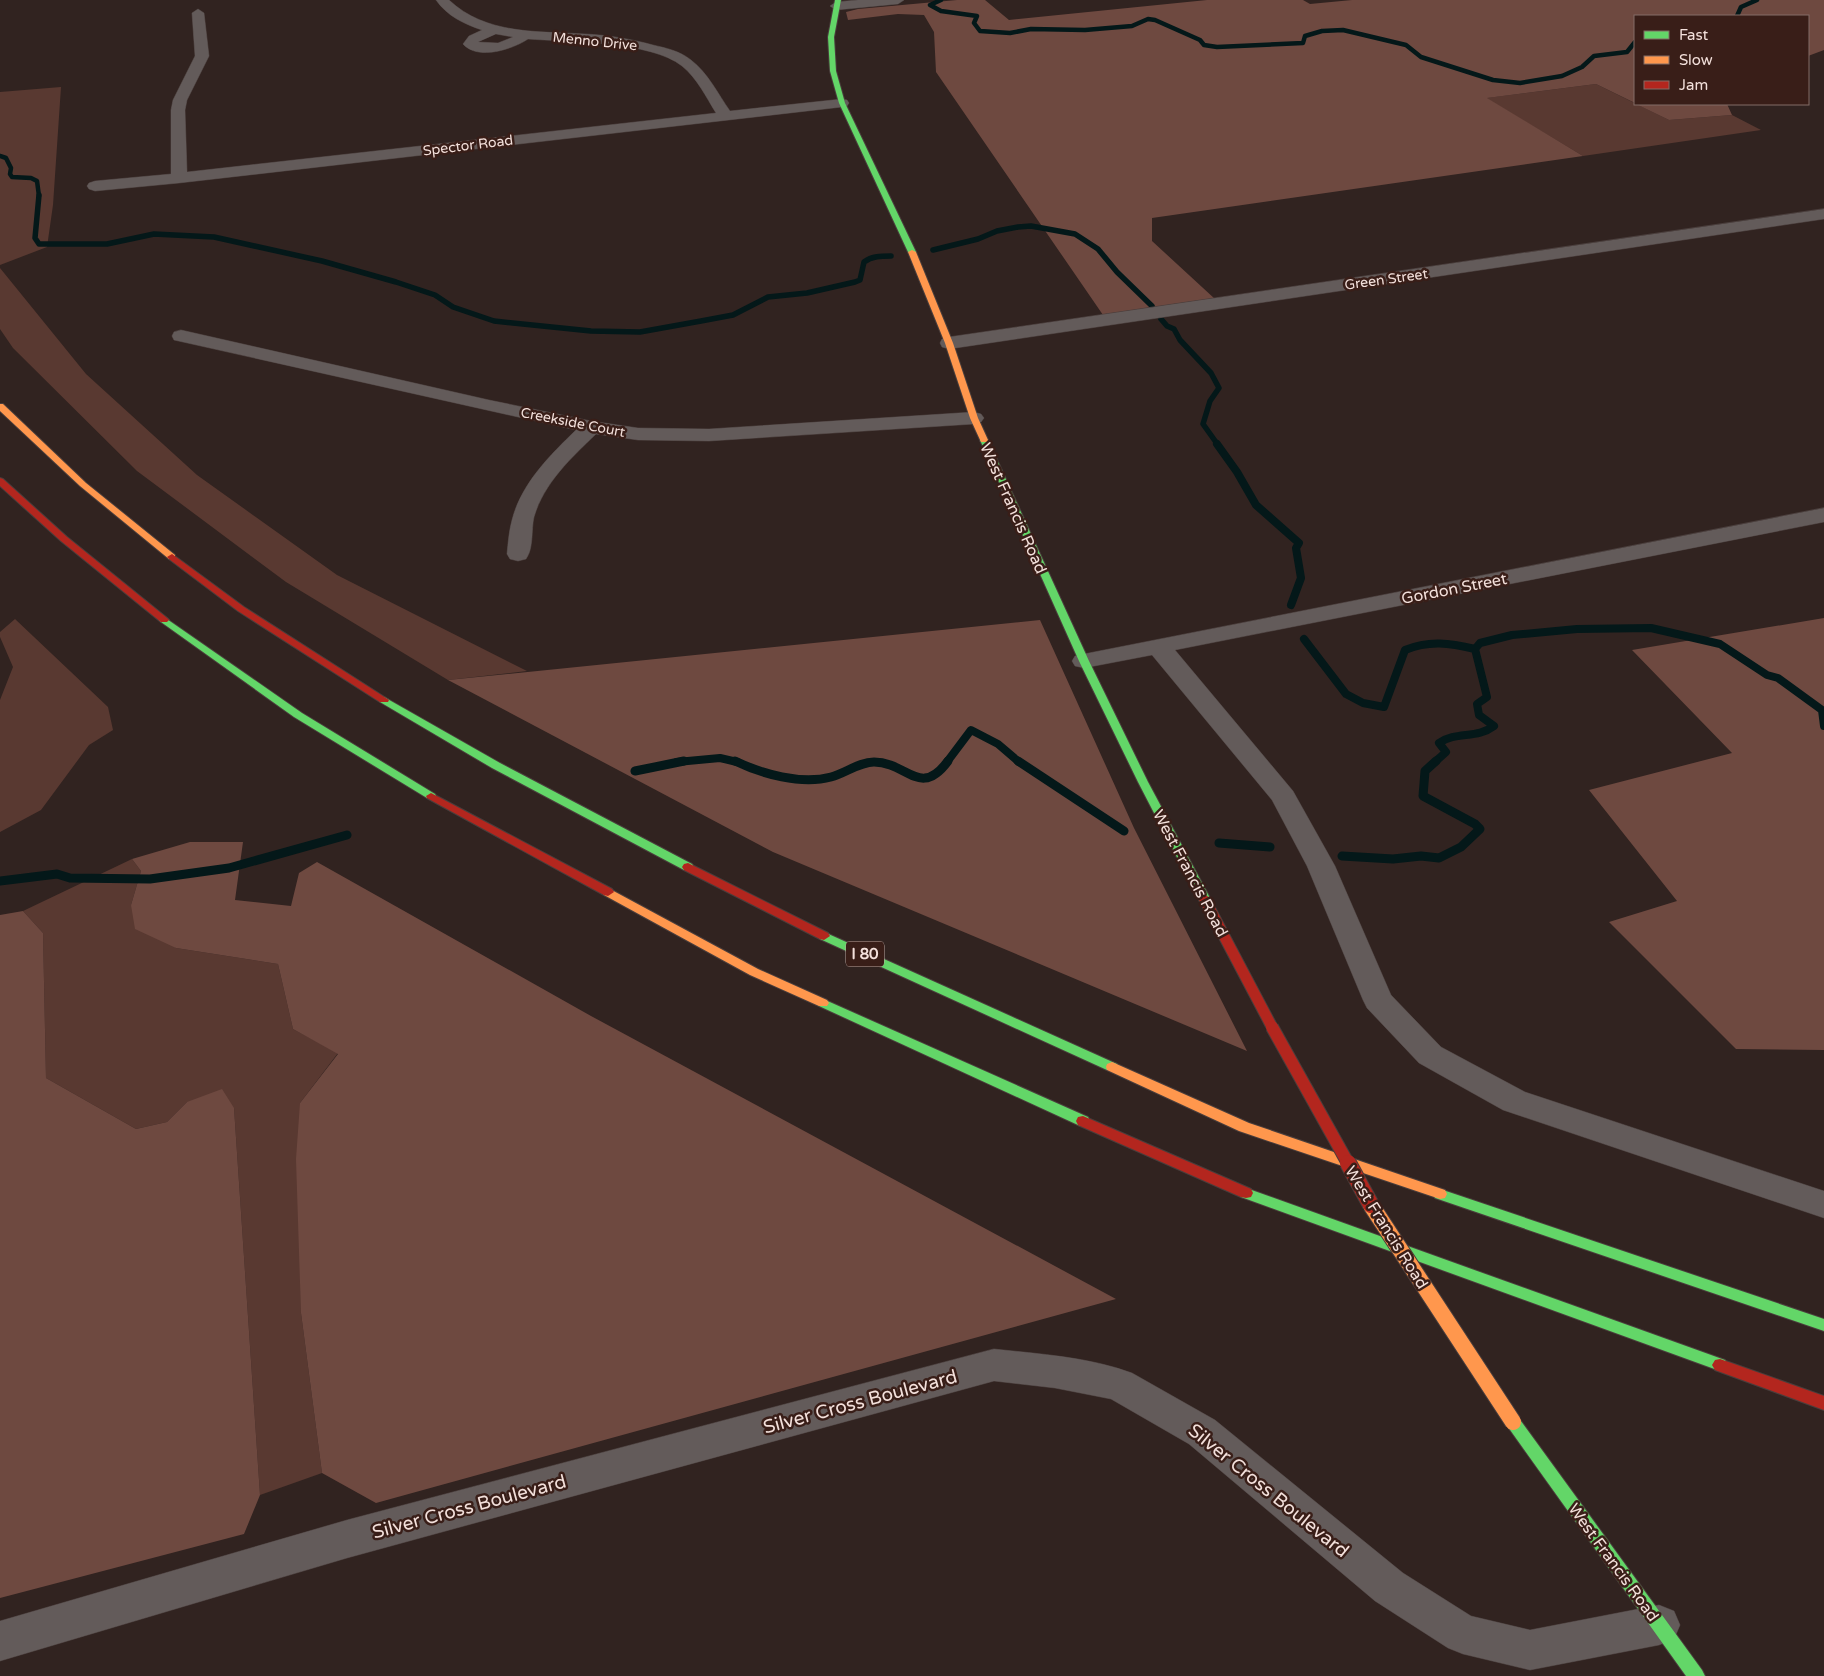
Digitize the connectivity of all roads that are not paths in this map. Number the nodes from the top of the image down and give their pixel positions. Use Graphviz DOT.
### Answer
graph roads {
  1 [pos="442,0"];
  2 [pos="898,0"];
  3 [pos="837,3"];
  4 [pos="198,13"];
  5 [pos="495,29"];
  6 [pos="524,34"];
  7 [pos="842,103"];
  8 [pos="726,116"];
  9 [pos="179,178"];
  10 [pos="94,186"];
  11 [pos="1824,214"];
  12 [pos="180,336"];
  13 [pos="948,344"];
  14 [pos="0,406"];
  15 [pos="974,418"];
  16 [pos="591,427"];
  17 [pos="0,481"];
  18 [pos="1824,515"];
  19 [pos="518,554"];
  20 [pos="1158,646"];
  21 [pos="1084,661"];
  22 [pos="1824,1205"];
  23 [pos="1824,1325"];
  24 [pos="1824,1403"];
  25 [pos="1659,1625"];
  26 [pos="0,1641"];
  27 [pos="1696,1676"];
  1 -- 5 [label="street, Menno Drive"];
  2 -- 3 [label="street"];
  3 -- 7 [label="main road, West Francis Road"];
  4 -- 9 [label="street"];
  5 -- 6 [label="street, Menno Drive"];
  5 -- 6 [label="street"];
  6 -- 8 [label="street, Menno Drive"];
  7 -- 8 [label="street, Spector Road"];
  7 -- 13 [label="main road, West Francis Road"];
  8 -- 9 [label="street, Spector Road"];
  9 -- 10 [label="street, Spector Road"];
  11 -- 13 [label="street, Green Street"];
  12 -- 16 [label="street, Creekside Court"];
  13 -- 15 [label="main road, West Francis Road"];
  14 -- 23 [label="main road, I 80"];
  15 -- 16 [label="street, Creekside Court"];
  15 -- 21 [label="main road, West Francis Road"];
  16 -- 19 [label="street"];
  17 -- 24 [label="main road"];
  18 -- 20 [label="street, Gordon Street"];
  20 -- 21 [label="street, Gordon Street"];
  20 -- 22 [label="street"];
  21 -- 25 [label="main road, West Francis Road, bridge"];
  25 -- 26 [label="street, Silver Cross Boulevard"];
  25 -- 27 [label="main road, West Francis Road"];
}
